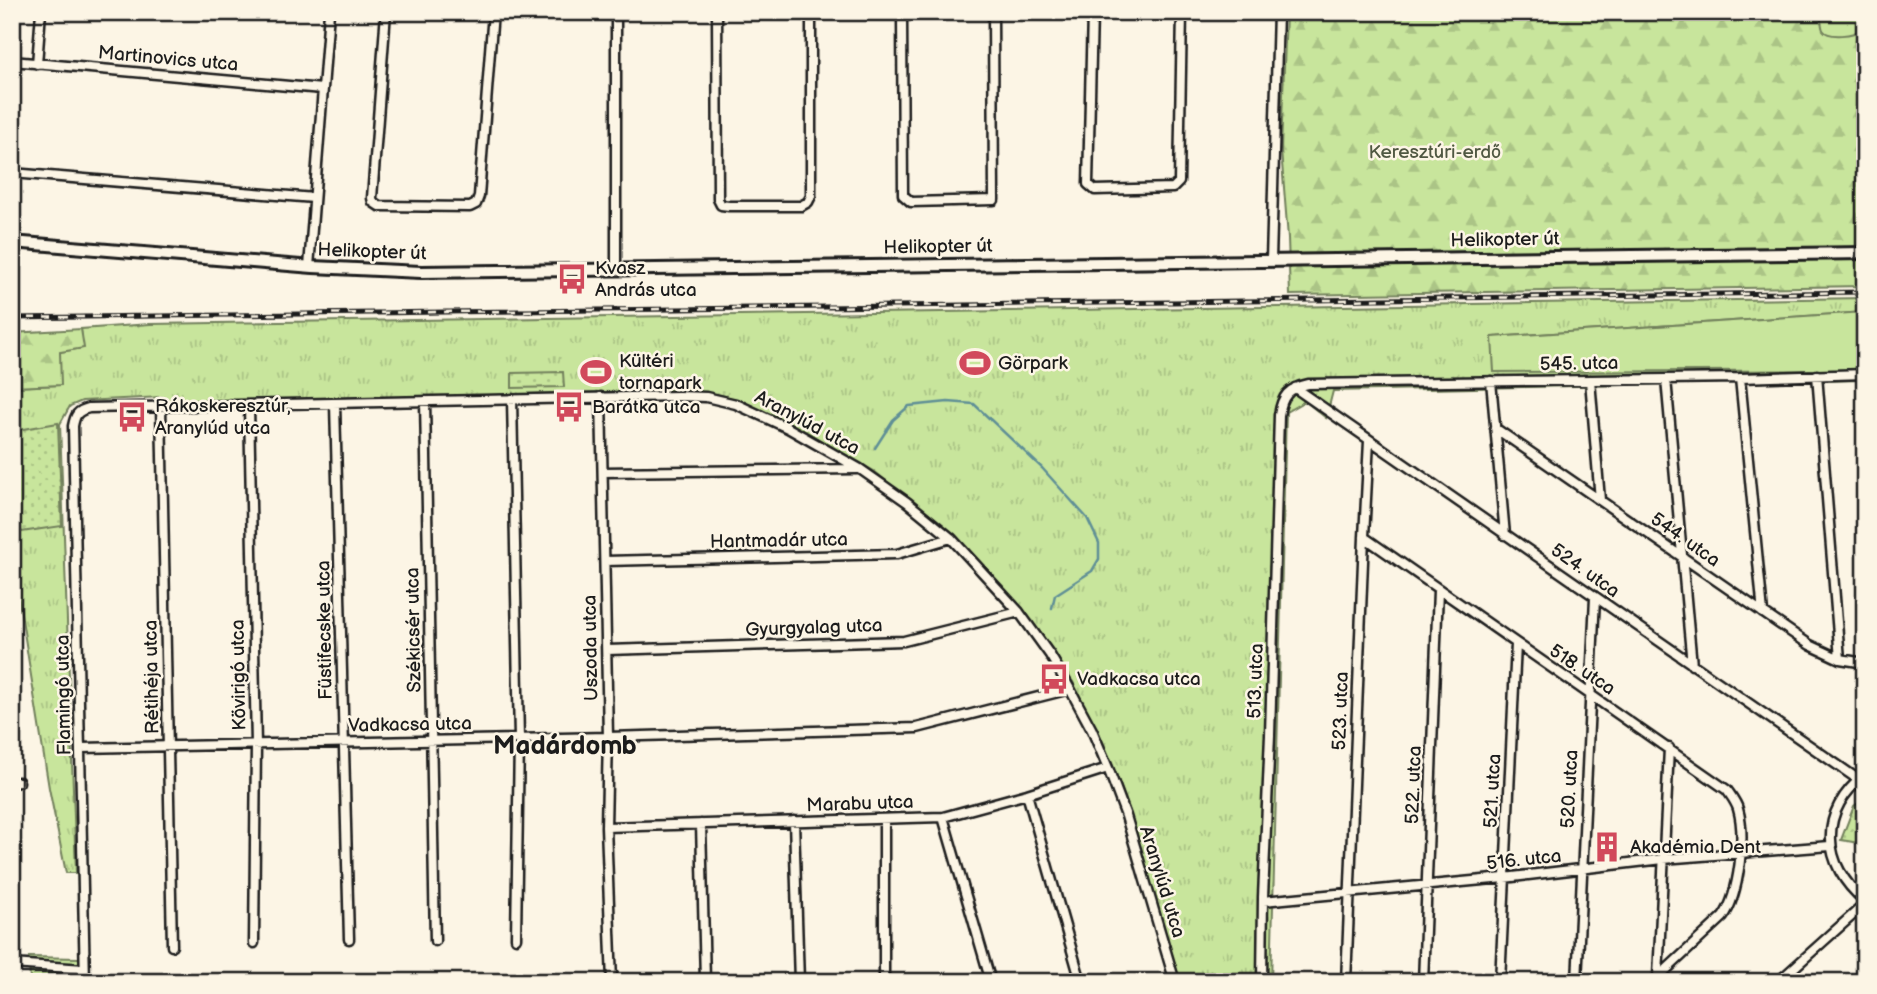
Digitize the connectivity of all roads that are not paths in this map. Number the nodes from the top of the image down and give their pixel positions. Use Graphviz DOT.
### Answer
graph roads {
  1 [pos="41,12"];
  2 [pos="329,12"];
  3 [pos="386,12"];
  4 [pos="493,12"];
  5 [pos="615,12"];
  6 [pos="717,12"];
  7 [pos="811,12"];
  8 [pos="902,12"];
  9 [pos="993,12"];
  10 [pos="1092,12"];
  11 [pos="1182,12"];
  12 [pos="1278,12"];
  13 [pos="12,61"];
  14 [pos="37,64"];
  15 [pos="322,89"];
  16 [pos="12,173"];
  17 [pos="314,198"];
  18 [pos="12,242"];
  19 [pos="1865,253"];
  20 [pos="1271,260"];
  21 [pos="309,267"];
  22 [pos="616,270"];
  23 [pos="1865,374"];
  24 [pos="1816,375"];
  25 [pos="1740,378"];
  26 [pos="1666,379"];
  27 [pos="1590,380"];
  28 [pos="1491,381"];
  29 [pos="1295,388"];
  30 [pos="601,397"];
  31 [pos="512,399"];
  32 [pos="425,401"];
  33 [pos="335,404"];
  34 [pos="249,405"];
  35 [pos="161,407"];
  36 [pos="80,410"];
  37 [pos="1495,428"];
  38 [pos="1369,441"];
  39 [pos="860,469"];
  40 [pos="603,472"];
  41 [pos="1600,499"];
  42 [pos="1505,535"];
  43 [pos="1364,537"];
  44 [pos="951,538"];
  45 [pos="1681,556"];
  46 [pos="606,561"];
  47 [pos="1438,590"];
  48 [pos="1595,597"];
  49 [pos="1019,612"];
  50 [pos="1763,613"];
  51 [pos="1516,644"];
  52 [pos="607,650"];
  53 [pos="1840,659"];
  54 [pos="1865,663"];
  55 [pos="1692,665"];
  56 [pos="1070,688"];
  57 [pos="1590,694"];
  58 [pos="608,737"];
  59 [pos="519,738"];
  60 [pos="432,740"];
  61 [pos="343,743"];
  62 [pos="256,745"];
  63 [pos="169,747"];
  64 [pos="82,748"];
  65 [pos="1669,748"];
  66 [pos="1108,768"];
  67 [pos="1862,778"];
  68 [pos="1027,793"];
  69 [pos="943,817"];
  70 [pos="884,819"];
  71 [pos="794,821"];
  72 [pos="701,824"];
  73 [pos="606,827"];
  74 [pos="1830,846"];
  75 [pos="1740,854"];
  76 [pos="1664,859"];
  77 [pos="1582,869"];
  78 [pos="1504,878"];
  79 [pos="1426,885"];
  80 [pos="1349,892"];
  81 [pos="1263,901"];
  82 [pos="1865,903"];
  83 [pos="516,938"];
  84 [pos="349,939"];
  85 [pos="435,942"];
  86 [pos="254,943"];
  87 [pos="172,946"];
  88 [pos="12,964"];
  89 [pos="84,969"];
  90 [pos="705,980"];
  91 [pos="1656,980"];
  92 [pos="85,982"];
  93 [pos="612,982"];
  94 [pos="799,982"];
  95 [pos="884,982"];
  96 [pos="991,982"];
  97 [pos="1081,982"];
  98 [pos="1175,982"];
  99 [pos="1262,982"];
  100 [pos="1346,982"];
  101 [pos="1423,982"];
  102 [pos="1500,982"];
  103 [pos="1577,982"];
  104 [pos="1778,982"];
  1 -- 14 [label="street"];
  2 -- 15 [label="street"];
  3 -- 4 [label="street"];
  5 -- 22 [label="street"];
  6 -- 7 [label="street"];
  8 -- 9 [label="street"];
  10 -- 11 [label="street"];
  12 -- 20 [label="street"];
  13 -- 14 [label="street, Martinovics utca"];
  14 -- 15 [label="street, Martinovics utca"];
  15 -- 17 [label="street"];
  16 -- 17 [label="street"];
  17 -- 21 [label="street"];
  18 -- 21 [label="street, Helikopter út"];
  19 -- 20 [label="street, Helikopter út"];
  20 -- 22 [label="street, Helikopter út"];
  21 -- 22 [label="street, Helikopter út"];
  23 -- 24 [label="street, 545. utca"];
  24 -- 25 [label="street, 545. utca"];
  24 -- 53 [label="street"];
  25 -- 26 [label="street, 545. utca"];
  25 -- 50 [label="street"];
  26 -- 27 [label="street, 545. utca"];
  26 -- 45 [label="street"];
  27 -- 28 [label="street, 545. utca"];
  27 -- 41 [label="street"];
  28 -- 29 [label="street, 545. utca"];
  28 -- 37 [label="street"];
  29 -- 38 [label="street, 524. utca"];
  29 -- 81 [label="street, 513. utca"];
  30 -- 31 [label="street, Aranylúd utca"];
  30 -- 39 [label="street, Aranylúd utca"];
  30 -- 40 [label="street, Uszoda utca"];
  31 -- 32 [label="street, Aranylúd utca"];
  31 -- 59 [label="street"];
  32 -- 33 [label="street, Aranylúd utca"];
  32 -- 60 [label="street, Székicsér utca"];
  33 -- 34 [label="street, Aranylúd utca"];
  33 -- 61 [label="street, Füstifecske utca"];
  34 -- 35 [label="street, Aranylúd utca"];
  34 -- 62 [label="street, Kövirigó utca"];
  35 -- 36 [label="street, Aranylúd utca"];
  35 -- 63 [label="street, Rétihéja utca"];
  36 -- 64 [label="street, Flamingó utca"];
  37 -- 41 [label="street, 544. utca"];
  37 -- 42 [label="street"];
  38 -- 42 [label="street, 524. utca"];
  38 -- 43 [label="street, 523. utca"];
  39 -- 40 [label="street"];
  39 -- 44 [label="street, Aranylúd utca"];
  40 -- 46 [label="street, Uszoda utca"];
  41 -- 45 [label="street, 544. utca"];
  42 -- 48 [label="street, 524. utca"];
  43 -- 47 [label="street, 518. utca"];
  43 -- 80 [label="street, 523. utca"];
  44 -- 46 [label="street, Hantmadár utca"];
  44 -- 49 [label="street, Aranylúd utca"];
  45 -- 50 [label="street, 544. utca"];
  45 -- 55 [label="street"];
  46 -- 52 [label="street, Uszoda utca"];
  47 -- 51 [label="street, 518. utca"];
  47 -- 79 [label="street, 522. utca"];
  48 -- 55 [label="street, 524. utca"];
  48 -- 57 [label="street, 520. utca"];
  49 -- 52 [label="street, Gyurgyalag utca"];
  49 -- 56 [label="street, Aranylúd utca"];
  50 -- 53 [label="street, 544. utca"];
  51 -- 57 [label="street, 518. utca"];
  51 -- 78 [label="street, 521. utca"];
  52 -- 58 [label="street, Uszoda utca"];
  53 -- 54 [label="street, 544. utca"];
  55 -- 67 [label="street, 524. utca"];
  56 -- 58 [label="street, Vadkacsa utca"];
  56 -- 66 [label="street, Aranylúd utca"];
  57 -- 65 [label="street, 518. utca"];
  57 -- 77 [label="street, 520. utca"];
  58 -- 59 [label="street, Vadkacsa utca"];
  58 -- 73 [label="street, Uszoda utca"];
  59 -- 60 [label="street, Vadkacsa utca"];
  59 -- 83 [label="street"];
  60 -- 61 [label="street, Vadkacsa utca"];
  60 -- 85 [label="street, Székicsér utca"];
  61 -- 62 [label="street, Vadkacsa utca"];
  61 -- 84 [label="street, Füstifecske utca"];
  62 -- 63 [label="street, Vadkacsa utca"];
  62 -- 86 [label="street, Kövirigó utca"];
  63 -- 64 [label="street, Vadkacsa utca"];
  63 -- 87 [label="street, Rétihéja utca"];
  64 -- 89 [label="street, Flamingó utca"];
  65 -- 75 [label="street, 518. utca"];
  65 -- 76 [label="street"];
  66 -- 68 [label="street, Marabu utca"];
  66 -- 98 [label="street, Aranylúd utca"];
  67 -- 74 [label="street"];
  68 -- 69 [label="street, Marabu utca"];
  68 -- 97 [label="street"];
  69 -- 70 [label="street, Marabu utca"];
  69 -- 96 [label="street"];
  70 -- 71 [label="street, Marabu utca"];
  70 -- 95 [label="street"];
  71 -- 72 [label="street, Marabu utca"];
  71 -- 94 [label="street"];
  72 -- 73 [label="street, Marabu utca"];
  72 -- 90 [label="street"];
  73 -- 93 [label="street, Uszoda utca"];
  74 -- 75 [label="street, 516. utca"];
  74 -- 82 [label="street"];
  75 -- 76 [label="street, 516. utca"];
  75 -- 91 [label="street, 518. utca"];
  76 -- 77 [label="street, 516. utca"];
  76 -- 91 [label="street"];
  77 -- 78 [label="street, 516. utca"];
  77 -- 103 [label="street, 520. utca"];
  78 -- 79 [label="street, 516. utca"];
  78 -- 102 [label="street, 521. utca"];
  79 -- 80 [label="street, 516. utca"];
  79 -- 101 [label="street, 522. utca"];
  80 -- 81 [label="street, 516. utca"];
  80 -- 100 [label="street, 523. utca"];
  81 -- 99 [label="street, 513. utca"];
  82 -- 104 [label="street"];
  88 -- 89 [label="street"];
  89 -- 92 [label="street, Flamingó utca"];
}
